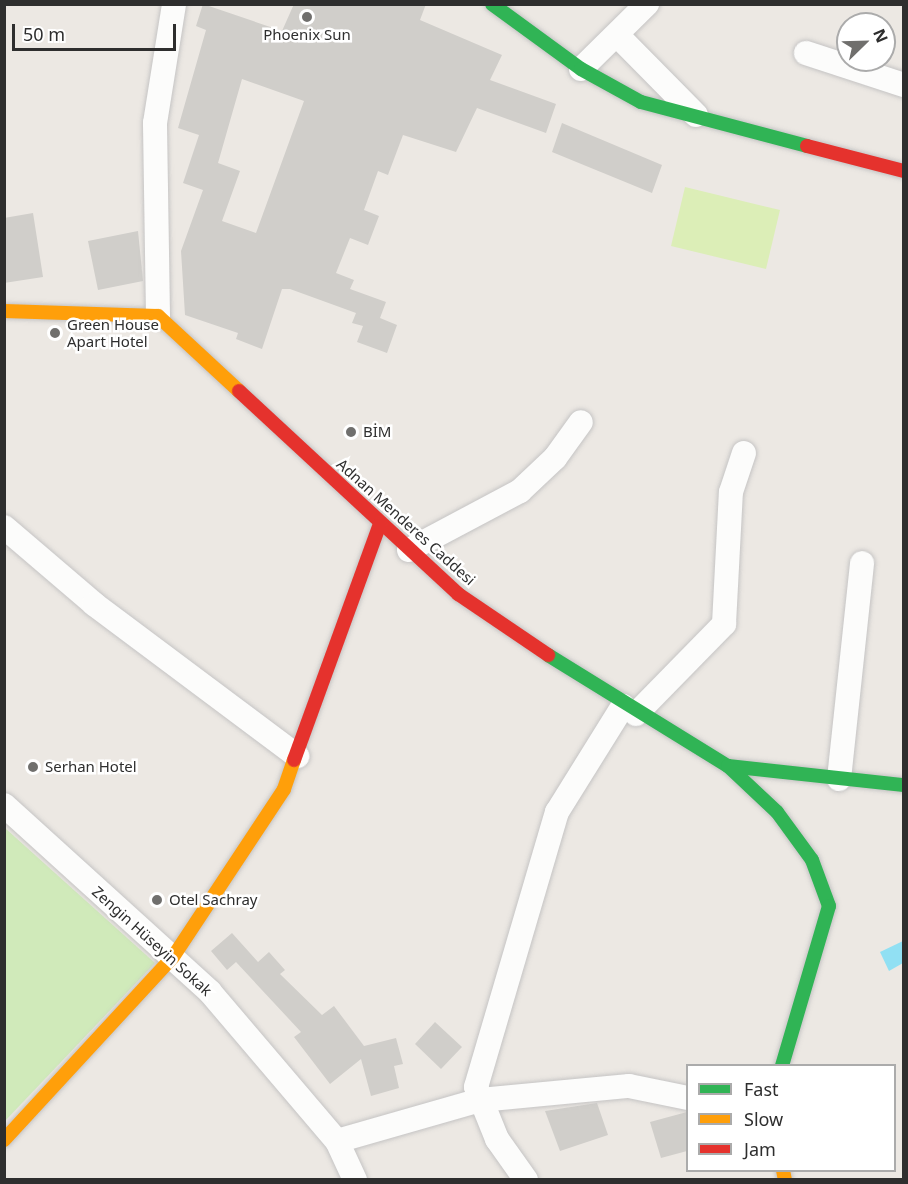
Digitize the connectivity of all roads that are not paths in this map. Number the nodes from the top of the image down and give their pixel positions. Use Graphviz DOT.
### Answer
graph roads {
  1 [pos="174,4"];
  2 [pos="492,4"];
  3 [pos="647,4"];
  4 [pos="618,36"];
  5 [pos="806,53"];
  6 [pos="581,69"];
  7 [pos="903,86"];
  8 [pos="704,123"];
  9 [pos="903,171"];
  10 [pos="4,311"];
  11 [pos="158,316"];
  12 [pos="581,422"];
  13 [pos="744,453"];
  14 [pos="380,524"];
  15 [pos="4,527"];
  16 [pos="409,550"];
  17 [pos="862,563"];
  18 [pos="630,710"];
  19 [pos="297,756"];
  20 [pos="728,766"];
  21 [pos="839,779"];
  22 [pos="903,785"];
  23 [pos="4,805"];
  24 [pos="173,957"];
  25 [pos="782,1064"];
  26 [pos="686,1098"];
  27 [pos="480,1100"];
  28 [pos="4,1140"];
  29 [pos="337,1141"];
  30 [pos="355,1179"];
  31 [pos="526,1179"];
  1 -- 11 [label="street"];
  2 -- 6 [label="street"];
  3 -- 4 [label="street"];
  4 -- 6 [label="street"];
  4 -- 8 [label="street"];
  5 -- 7 [label="street"];
  6 -- 8 [label="street"];
  8 -- 9 [label="street"];
  10 -- 11 [label="street"];
  11 -- 14 [label="street, Adnan Menderes Caddesi"];
  12 -- 16 [label="street"];
  13 -- 18 [label="street"];
  14 -- 16 [label="street, Adnan Menderes Caddesi"];
  14 -- 19 [label="street"];
  15 -- 19 [label="street"];
  16 -- 18 [label="street, Adnan Menderes Caddesi"];
  17 -- 21 [label="street"];
  18 -- 20 [label="street, Adnan Menderes Caddesi"];
  18 -- 27 [label="street"];
  19 -- 24 [label="street"];
  20 -- 21 [label="street, Adnan Menderes Caddesi"];
  20 -- 25 [label="street"];
  21 -- 22 [label="street, Adnan Menderes Caddesi"];
  23 -- 24 [label="street, Zengin Hüseyin Sokak"];
  24 -- 28 [label="street"];
  24 -- 29 [label="street, Zengin Hüseyin Sokak"];
  26 -- 27 [label="street"];
  27 -- 29 [label="street"];
  27 -- 31 [label="street"];
  29 -- 30 [label="street, Zengin Hüseyin Sokak"];
}
